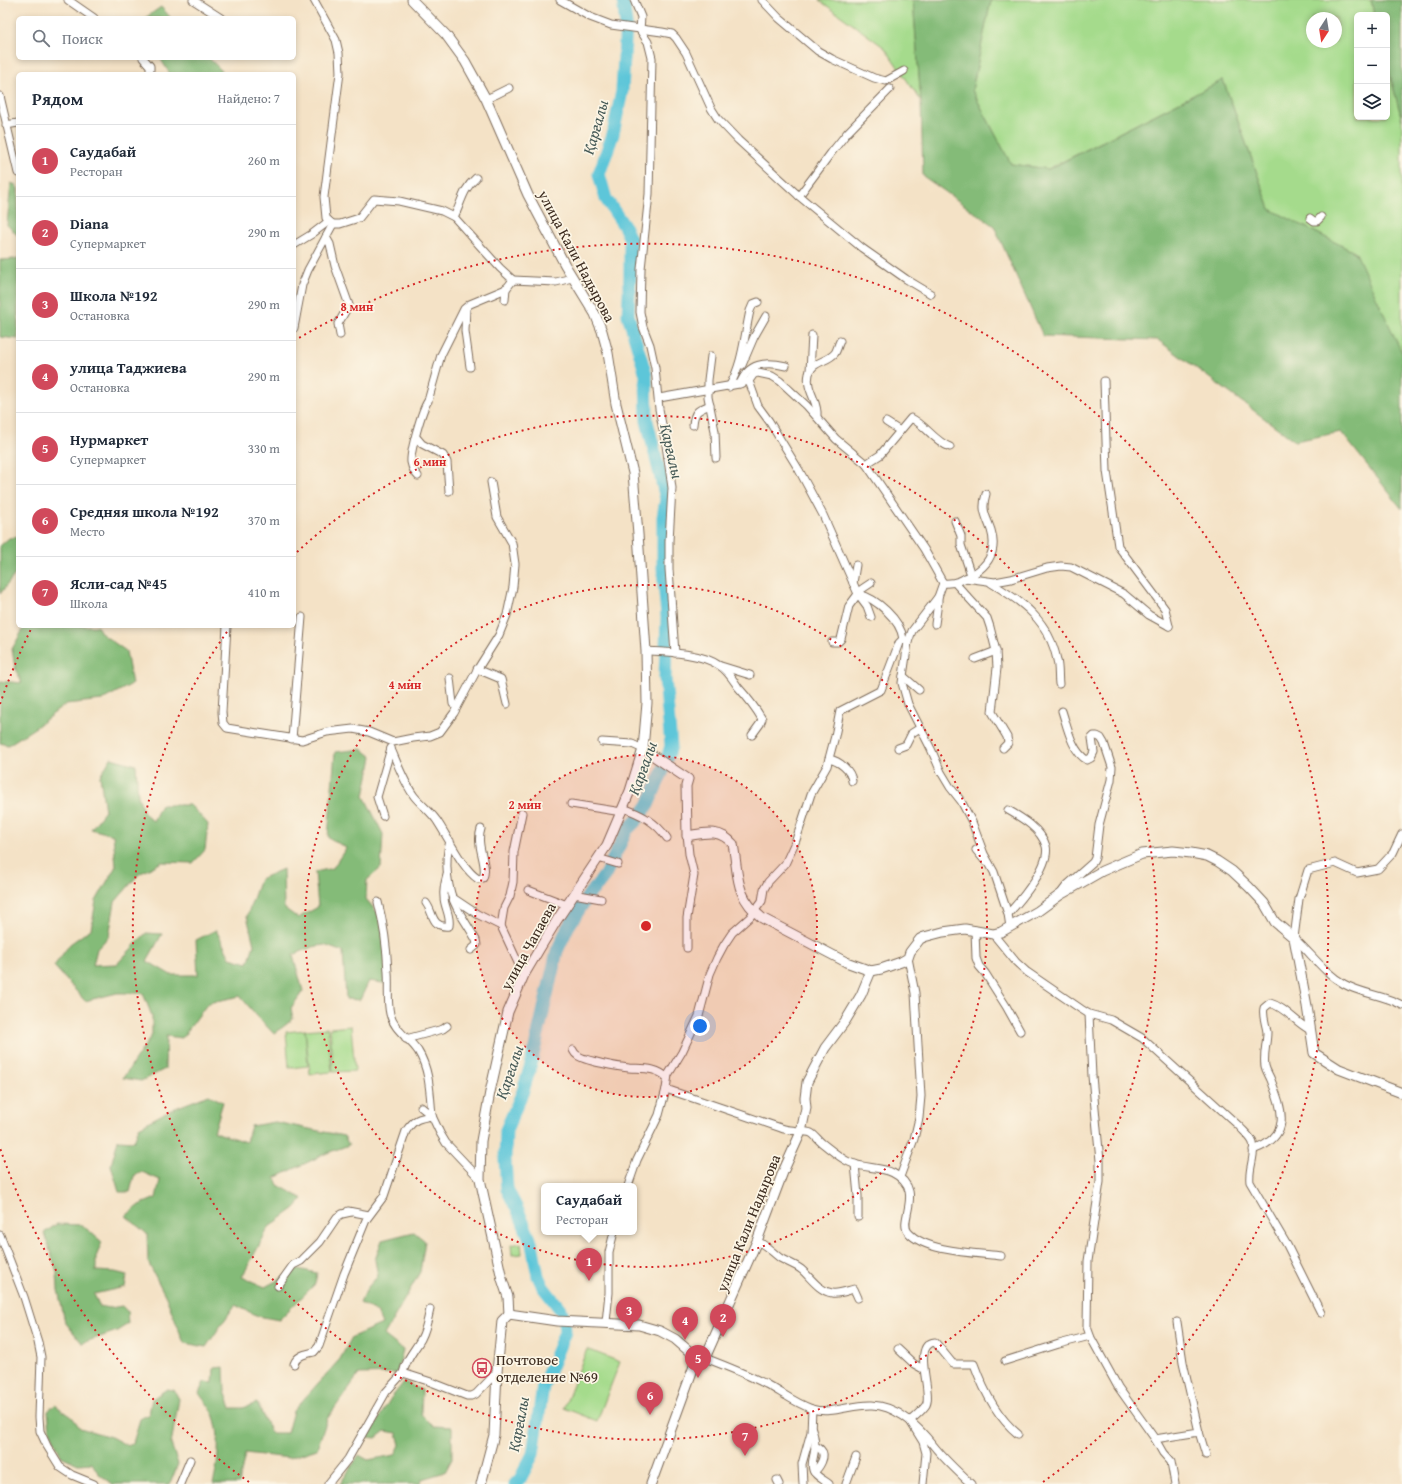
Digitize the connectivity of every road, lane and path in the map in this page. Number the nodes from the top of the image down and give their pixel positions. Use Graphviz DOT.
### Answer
graph roads {
  1 [pos="68,0"];
  2 [pos="193,0"];
  3 [pos="314,0"];
  4 [pos="412,0"];
  5 [pos="560,0"];
  6 [pos="634,0"];
  7 [pos="762,0"];
  8 [pos="91,16"];
  9 [pos="217,16"];
  10 [pos="640,30"];
  11 [pos="146,60"];
  12 [pos="150,70"];
  13 [pos="904,71"];
  14 [pos="509,88"];
  15 [pos="890,89"];
  16 [pos="0,96"];
  17 [pos="486,99"];
  18 [pos="16,123"];
  19 [pos="6,125"];
  20 [pos="16,157"];
  21 [pos="476,178"];
  22 [pos="799,196"];
  23 [pos="454,217"];
  24 [pos="1321,217"];
  25 [pos="1310,218"];
  26 [pos="331,223"];
  27 [pos="326,237"];
  28 [pos="296,244"];
  29 [pos="572,278"];
  30 [pos="513,280"];
  31 [pos="506,288"];
  32 [pos="931,294"];
  33 [pos="505,300"];
  34 [pos="758,302"];
  35 [pos="466,308"];
  36 [pos="766,316"];
  37 [pos="296,317"];
  38 [pos="340,334"];
  39 [pos="812,335"];
  40 [pos="840,342"];
  41 [pos="711,356"];
  42 [pos="786,366"];
  43 [pos="470,367"];
  44 [pos="737,371"];
  45 [pos="810,371"];
  46 [pos="749,381"];
  47 [pos="1104,381"];
  48 [pos="740,384"];
  49 [pos="729,387"];
  50 [pos="708,390"];
  51 [pos="659,398"];
  52 [pos="710,405"];
  53 [pos="817,416"];
  54 [pos="886,422"];
  55 [pos="693,425"];
  56 [pos="900,431"];
  57 [pos="416,437"];
  58 [pos="950,447"];
  59 [pos="716,458"];
  60 [pos="866,464"];
  61 [pos="418,476"];
  62 [pos="491,482"];
  63 [pos="450,491"];
  64 [pos="986,494"];
  65 [pos="955,521"];
  66 [pos="856,565"];
  67 [pos="968,576"];
  68 [pos="989,582"];
  69 [pos="871,583"];
  70 [pos="943,583"];
  71 [pos="853,584"];
  72 [pos="955,584"];
  73 [pos="858,594"];
  74 [pos="938,597"];
  75 [pos="302,617"];
  76 [pos="872,617"];
  77 [pos="935,624"];
  78 [pos="227,628"];
  79 [pos="906,641"];
  80 [pos="832,642"];
  81 [pos="646,651"];
  82 [pos="996,651"];
  83 [pos="674,653"];
  84 [pos="975,659"];
  85 [pos="720,666"];
  86 [pos="477,669"];
  87 [pos="750,675"];
  88 [pos="903,676"];
  89 [pos="450,678"];
  90 [pos="1059,684"];
  91 [pos="919,690"];
  92 [pos="507,704"];
  93 [pos="457,707"];
  94 [pos="1062,711"];
  95 [pos="920,728"];
  96 [pos="752,735"];
  97 [pos="292,739"];
  98 [pos="602,742"];
  99 [pos="392,746"];
  100 [pos="898,748"];
  101 [pos="1003,748"];
  102 [pos="643,749"];
  103 [pos="829,759"];
  104 [pos="852,781"];
  105 [pos="571,804"];
  106 [pos="623,810"];
  107 [pos="1008,810"];
  108 [pos="522,814"];
  109 [pos="383,816"];
  110 [pos="481,829"];
  111 [pos="1402,834"];
  112 [pos="687,835"];
  113 [pos="667,838"];
  114 [pos="450,841"];
  115 [pos="976,850"];
  116 [pos="602,860"];
  117 [pos="989,863"];
  118 [pos="618,864"];
  119 [pos="448,873"];
  120 [pos="528,890"];
  121 [pos="578,895"];
  122 [pos="1060,895"];
  123 [pos="452,897"];
  124 [pos="601,899"];
  125 [pos="378,902"];
  126 [pos="426,903"];
  127 [pos="567,905"];
  128 [pos="754,912"];
  129 [pos="1008,914"];
  130 [pos="501,926"];
  131 [pos="1010,927"];
  132 [pos="975,930"];
  133 [pos="993,934"];
  134 [pos="1294,938"];
  135 [pos="687,948"];
  136 [pos="471,950"];
  137 [pos="908,958"];
  138 [pos="871,971"];
  139 [pos="523,978"];
  140 [pos="1402,1005"];
  141 [pos="1089,1014"];
  142 [pos="446,1026"];
  143 [pos="1310,1030"];
  144 [pos="1020,1031"];
  145 [pos="406,1039"];
  146 [pos="573,1050"];
  147 [pos="667,1078"];
  148 [pos="666,1089"];
  149 [pos="1402,1093"];
  150 [pos="421,1107"];
  151 [pos="432,1116"];
  152 [pos="801,1132"];
  153 [pos="1253,1150"];
  154 [pos="855,1164"];
  155 [pos="900,1177"];
  156 [pos="480,1179"];
  157 [pos="629,1183"];
  158 [pos="341,1210"];
  159 [pos="351,1212"];
  160 [pos="369,1215"];
  161 [pos="858,1217"];
  162 [pos="0,1235"];
  163 [pos="613,1235"];
  164 [pos="758,1241"];
  165 [pos="1001,1256"];
  166 [pos="278,1286"];
  167 [pos="858,1298"];
  168 [pos="430,1309"];
  169 [pos="1321,1313"];
  170 [pos="509,1314"];
  171 [pos="606,1322"];
  172 [pos="1176,1322"];
  173 [pos="1090,1336"];
  174 [pos="898,1349"];
  175 [pos="701,1358"];
  176 [pos="1005,1361"];
  177 [pos="294,1364"];
  178 [pos="924,1369"];
  179 [pos="497,1372"];
  180 [pos="403,1373"];
  181 [pos="812,1409"];
  182 [pos="910,1421"];
  183 [pos="811,1427"];
  184 [pos="1199,1432"];
  185 [pos="1018,1434"];
  186 [pos="1155,1439"];
  187 [pos="1206,1455"];
  188 [pos="856,1457"];
  189 [pos="190,1460"];
  190 [pos="94,1484"];
  191 [pos="180,1484"];
  192 [pos="328,1484"];
  193 [pos="481,1484"];
  194 [pos="651,1484"];
  195 [pos="804,1484"];
  196 [pos="829,1484"];
  197 [pos="846,1484"];
  198 [pos="923,1484"];
  199 [pos="971,1484"];
  200 [pos="1175,1484"];
  1 -- 8 [label="street"];
  2 -- 9 [label="street"];
  3 -- 26 [label="street"];
  4 -- 17 [label="street, улица Кали Надырова"];
  5 -- 10 [label="street"];
  6 -- 10 [label="street"];
  7 -- 13 [label="street"];
  10 -- 22 [label="street"];
  10 -- 51 [label="street"];
  11 -- 12 [label="street"];
  14 -- 17 [label="street"];
  15 -- 22 [label="street"];
  16 -- 19 [label="street"];
  17 -- 29 [label="street, улица Кали Надырова"];
  18 -- 19 [label="street"];
  19 -- 20 [label="street"];
  21 -- 23 [label="street"];
  22 -- 32 [label="street"];
  23 -- 26 [label="street"];
  23 -- 30 [label="street"];
  24 -- 25 [label="street"];
  26 -- 27 [label="street"];
  26 -- 28 [label="street"];
  27 -- 37 [label="street"];
  27 -- 38 [label="street"];
  29 -- 30 [label="street"];
  29 -- 81 [label="street, улица Кали Надырова"];
  30 -- 31 [label="street"];
  31 -- 33 [label="street"];
  31 -- 35 [label="street"];
  34 -- 44 [label="street"];
  35 -- 43 [label="street"];
  35 -- 57 [label="street"];
  36 -- 44 [label="street"];
  39 -- 45 [label="street"];
  40 -- 45 [label="street"];
  41 -- 50 [label="street"];
  42 -- 48 [label="street"];
  44 -- 49 [label="street"];
  45 -- 53 [label="street"];
  46 -- 48 [label="street"];
  46 -- 53 [label="street"];
  46 -- 71 [label="street"];
  47 -- 68 [label="street"];
  48 -- 49 [label="street"];
  49 -- 50 [label="street"];
  50 -- 51 [label="street"];
  50 -- 52 [label="street"];
  51 -- 83 [label="street"];
  52 -- 55 [label="street"];
  52 -- 59 [label="street"];
  53 -- 60 [label="street"];
  54 -- 56 [label="street"];
  56 -- 58 [label="street"];
  56 -- 60 [label="street"];
  57 -- 61 [label="street"];
  57 -- 63 [label="street"];
  60 -- 70 [label="street"];
  62 -- 86 [label="street"];
  64 -- 67 [label="street"];
  65 -- 67 [label="street"];
  66 -- 71 [label="street"];
  67 -- 68 [label="street"];
  67 -- 72 [label="street"];
  68 -- 90 [label="street"];
  69 -- 73 [label="street"];
  70 -- 72 [label="street"];
  70 -- 74 [label="street"];
  71 -- 73 [label="street"];
  72 -- 82 [label="street"];
  73 -- 76 [label="street"];
  73 -- 79 [label="street"];
  73 -- 80 [label="street"];
  74 -- 77 [label="street"];
  74 -- 79 [label="street"];
  75 -- 97 [label="street"];
  78 -- 97 [label="street"];
  79 -- 88 [label="street"];
  79 -- 103 [label="street"];
  81 -- 83 [label="street"];
  81 -- 102 [label="street, улица Чапаева"];
  82 -- 84 [label="street"];
  82 -- 101 [label="street"];
  83 -- 85 [label="street"];
  85 -- 87 [label="street"];
  85 -- 96 [label="street"];
  86 -- 92 [label="street"];
  86 -- 93 [label="street"];
  88 -- 91 [label="street"];
  88 -- 95 [label="street"];
  89 -- 93 [label="street"];
  93 -- 99 [label="street"];
  94 -- 122 [label="street"];
  95 -- 100 [label="street"];
  95 -- 117 [label="street"];
  97 -- 99 [label="street"];
  98 -- 102 [label="street"];
  99 -- 109 [label="street"];
  99 -- 114 [label="street"];
  102 -- 106 [label="street, улица Чапаева"];
  102 -- 112 [label="street"];
  103 -- 104 [label="street"];
  103 -- 128 [label="street"];
  105 -- 106 [label="street"];
  106 -- 113 [label="street"];
  106 -- 116 [label="street, улица Чапаева"];
  107 -- 129 [label="street"];
  108 -- 130 [label="street"];
  110 -- 114 [label="street"];
  111 -- 134 [label="street"];
  112 -- 128 [label="street"];
  112 -- 135 [label="street"];
  114 -- 119 [label="street"];
  115 -- 117 [label="street"];
  116 -- 118 [label="street"];
  116 -- 121 [label="street, улица Чапаева"];
  117 -- 129 [label="street"];
  119 -- 123 [label="street"];
  119 -- 126 [label="street"];
  120 -- 127 [label="street"];
  121 -- 124 [label="street"];
  121 -- 127 [label="street, улица Чапаева"];
  122 -- 131 [label="street"];
  122 -- 134 [label="street"];
  123 -- 130 [label="street"];
  123 -- 136 [label="street"];
  125 -- 145 [label="street"];
  127 -- 139 [label="street, улица Чапаева"];
  128 -- 138 [label="street"];
  128 -- 147 [label="street"];
  129 -- 131 [label="street"];
  130 -- 139 [label="street"];
  131 -- 133 [label="street"];
  132 -- 133 [label="street"];
  132 -- 137 [label="street"];
  132 -- 144 [label="street"];
  133 -- 141 [label="street"];
  134 -- 140 [label="street"];
  134 -- 143 [label="street"];
  137 -- 138 [label="street"];
  137 -- 155 [label="street"];
  138 -- 152 [label="street, улица Кали Надырова"];
  139 -- 156 [label="street, улица Чапаева"];
  141 -- 153 [label="street"];
  141 -- 173 [label="street"];
  142 -- 145 [label="street"];
  143 -- 149 [label="street"];
  143 -- 153 [label="street"];
  145 -- 151 [label="street"];
  146 -- 147 [label="street"];
  147 -- 148 [label="street"];
  148 -- 152 [label="street"];
  148 -- 157 [label="street"];
  150 -- 151 [label="street"];
  151 -- 156 [label="street"];
  151 -- 160 [label="street"];
  152 -- 154 [label="street"];
  152 -- 164 [label="street, улица Кали Надырова"];
  153 -- 169 [label="street"];
  154 -- 155 [label="street"];
  154 -- 161 [label="street"];
  155 -- 165 [label="street"];
  156 -- 170 [label="street, улица Чапаева"];
  158 -- 159 [label="street"];
  159 -- 160 [label="street"];
  159 -- 166 [label="street"];
  160 -- 177 [label="street"];
  162 -- 190 [label="street"];
  163 -- 171 [label="street"];
  164 -- 167 [label="street"];
  164 -- 175 [label="street, улица Кали Надырова"];
  168 -- 180 [label="street"];
  170 -- 171 [label="street"];
  170 -- 179 [label="street"];
  171 -- 175 [label="street"];
  172 -- 184 [label="street"];
  173 -- 176 [label="street"];
  173 -- 186 [label="street"];
  174 -- 178 [label="street"];
  175 -- 181 [label="street"];
  175 -- 194 [label="street, улица Кали Надырова"];
  178 -- 182 [label="street"];
  178 -- 185 [label="street"];
  179 -- 180 [label="street"];
  179 -- 193 [label="street"];
  180 -- 192 [label="street"];
  181 -- 182 [label="street"];
  181 -- 183 [label="street"];
  182 -- 198 [label="street"];
  182 -- 199 [label="street"];
  183 -- 195 [label="street"];
  183 -- 196 [label="street"];
  184 -- 186 [label="street"];
  184 -- 187 [label="street"];
  186 -- 200 [label="street"];
  188 -- 197 [label="street"];
  189 -- 191 [label="street"];
}
